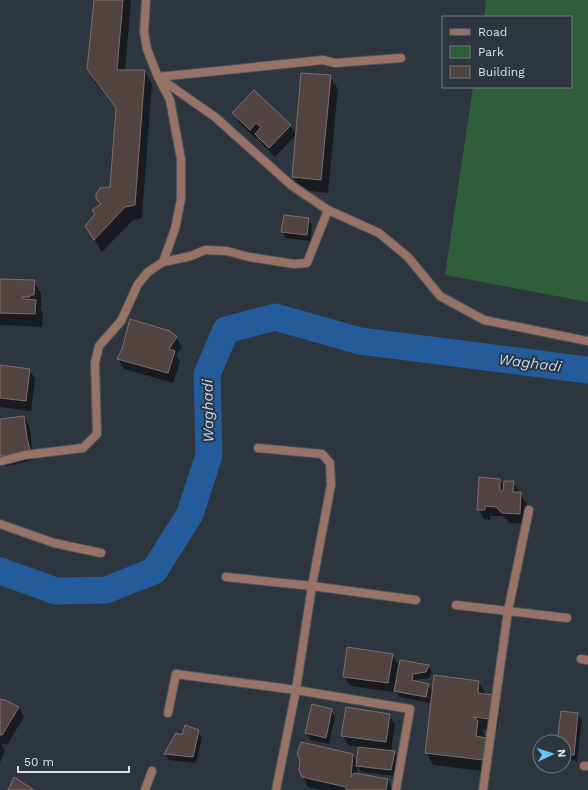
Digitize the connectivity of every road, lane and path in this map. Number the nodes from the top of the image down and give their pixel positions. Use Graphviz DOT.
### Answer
graph roads {
  1 [pos="146,0"];
  2 [pos="401,58"];
  3 [pos="158,77"];
  4 [pos="328,210"];
  5 [pos="163,262"];
  6 [pos="588,341"];
  7 [pos="258,448"];
  8 [pos="2,461"];
  9 [pos="529,510"];
  10 [pos="0,524"];
  11 [pos="102,553"];
  12 [pos="226,577"];
  13 [pos="312,586"];
  14 [pos="416,600"];
  15 [pos="456,605"];
  16 [pos="508,611"];
  17 [pos="567,618"];
  18 [pos="296,690"];
  19 [pos="168,713"];
  20 [pos="152,771"];
  21 [pos="145,790"];
  22 [pos="276,790"];
  23 [pos="396,790"];
  24 [pos="482,790"];
  1 -- 3 [label="street"];
  2 -- 3 [label="street"];
  3 -- 4 [label="street"];
  3 -- 5 [label="street"];
  4 -- 5 [label="street"];
  4 -- 6 [label="street"];
  5 -- 8 [label="street"];
  7 -- 13 [label="street"];
  9 -- 16 [label="street"];
  10 -- 11 [label="street"];
  12 -- 13 [label="street"];
  13 -- 14 [label="street"];
  13 -- 18 [label="street"];
  15 -- 16 [label="street"];
  16 -- 17 [label="street"];
  16 -- 24 [label="street"];
  18 -- 19 [label="street"];
  18 -- 22 [label="street"];
  18 -- 23 [label="street"];
  20 -- 21 [label="street"];
}
